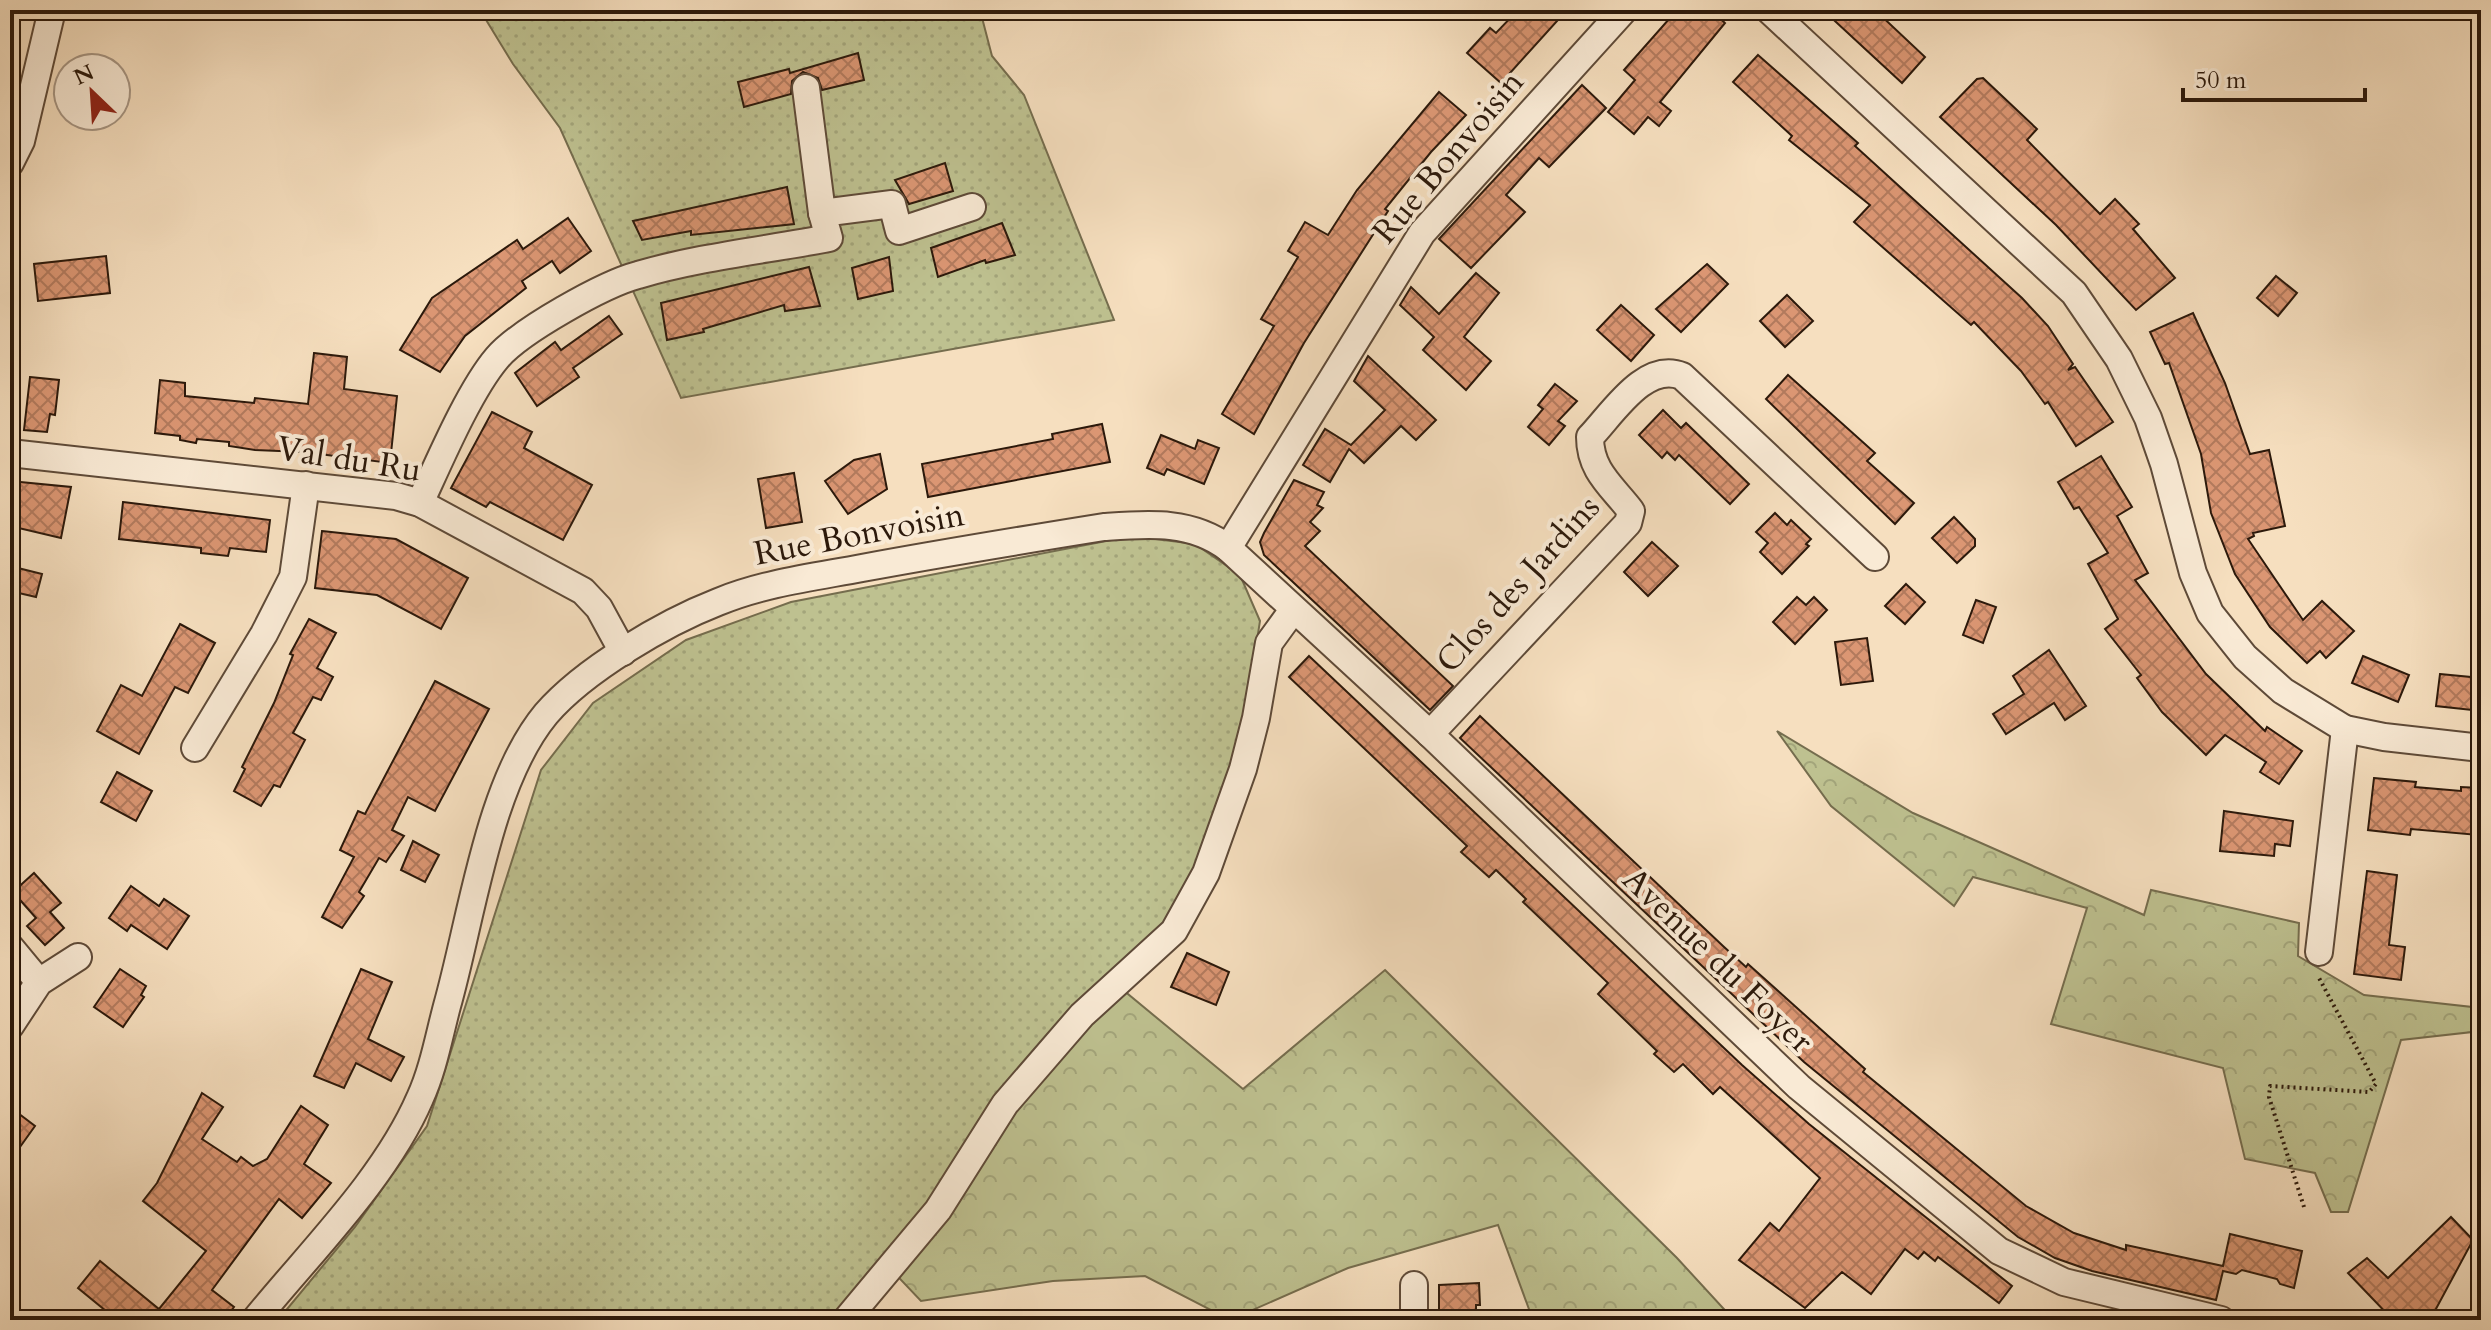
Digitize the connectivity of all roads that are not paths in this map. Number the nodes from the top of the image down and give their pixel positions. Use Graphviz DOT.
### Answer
graph roads {
  1 [pos="52,10"];
  2 [pos="1624,10"];
  3 [pos="1769,10"];
  4 [pos="806,88"];
  5 [pos="10,163"];
  6 [pos="972,207"];
  7 [pos="822,213"];
  8 [pos="10,453"];
  9 [pos="306,485"];
  10 [pos="420,503"];
  11 [pos="1228,548"];
  12 [pos="1875,557"];
  13 [pos="1293,610"];
  14 [pos="623,652"];
  15 [pos="2345,729"];
  16 [pos="1430,734"];
  17 [pos="195,748"];
  18 [pos="2481,748"];
  19 [pos="10,947"];
  20 [pos="2319,952"];
  21 [pos="78,957"];
  22 [pos="39,982"];
  23 [pos="10,1026"];
  24 [pos="1414,1285"];
  25 [pos="255,1320"];
  26 [pos="846,1320"];
  27 [pos="1414,1320"];
  28 [pos="2221,1320"];
  1 -- 5 [label="street"];
  2 -- 11 [label="street, Rue Bonvoisin"];
  3 -- 15 [label="street"];
  4 -- 7 [label="street"];
  6 -- 7 [label="street"];
  7 -- 10 [label="street"];
  8 -- 9 [label="street, Val du Ru"];
  9 -- 10 [label="street, Val du Ru"];
  9 -- 17 [label="street"];
  10 -- 14 [label="street, Val du Ru"];
  11 -- 13 [label="street, Avenue du Foyer"];
  11 -- 14 [label="street, Rue Bonvoisin"];
  12 -- 16 [label="street, Clos des Jardins"];
  13 -- 16 [label="street, Avenue du Foyer"];
  13 -- 26 [label="street"];
  14 -- 25 [label="street, Rue Bonvoisin"];
  15 -- 18 [label="street"];
  15 -- 20 [label="street"];
  16 -- 28 [label="street, Avenue du Foyer"];
  19 -- 22 [label="street"];
  21 -- 22 [label="street"];
  22 -- 23 [label="street"];
  24 -- 27 [label="street"];
}
